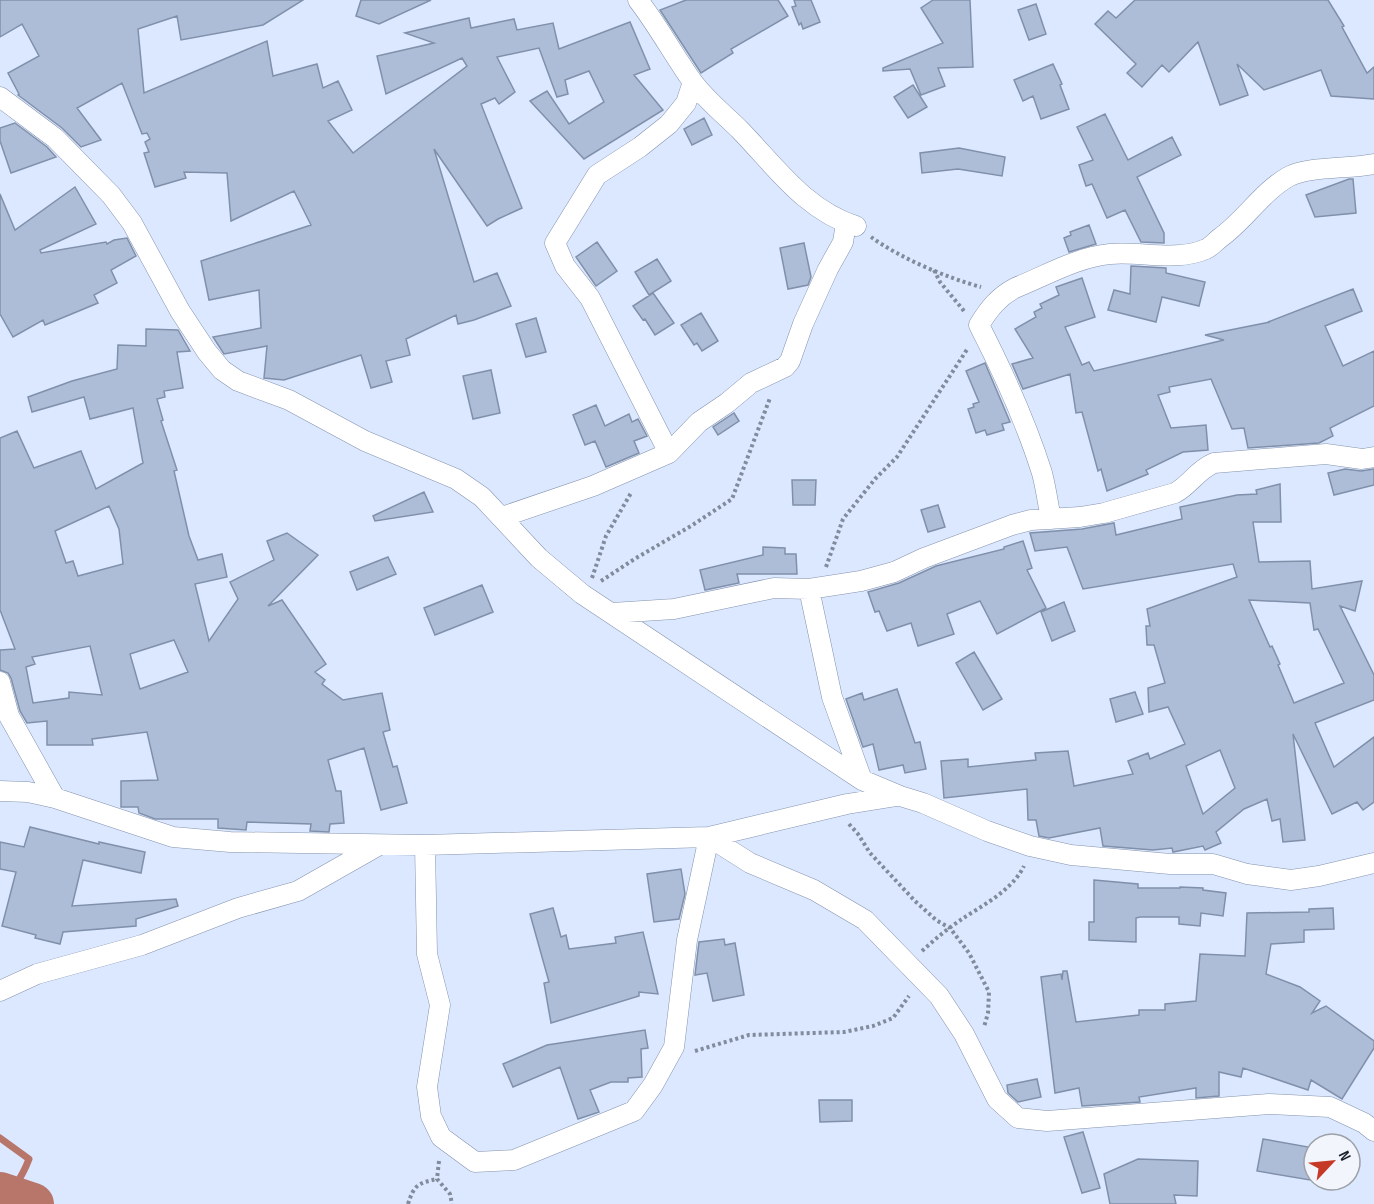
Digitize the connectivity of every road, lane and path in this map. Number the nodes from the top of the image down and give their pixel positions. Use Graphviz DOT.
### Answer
graph roads {
  1 [pos="638,0"];
  2 [pos="693,82"];
  3 [pos="0,97"];
  4 [pos="1374,164"];
  5 [pos="851,224"];
  6 [pos="934,270"];
  7 [pos="1005,294"];
  8 [pos="979,325"];
  9 [pos="785,367"];
  10 [pos="669,453"];
  11 [pos="1374,457"];
  12 [pos="633,489"];
  13 [pos="502,517"];
  14 [pos="1051,519"];
  15 [pos="816,588"];
  16 [pos="582,594"];
  17 [pos="612,613"];
  18 [pos="0,682"];
  19 [pos="862,780"];
  20 [pos="0,790"];
  21 [pos="900,796"];
  22 [pos="55,798"];
  23 [pos="826,809"];
  24 [pos="709,837"];
  25 [pos="381,844"];
  26 [pos="425,845"];
  27 [pos="1033,846"];
  28 [pos="1374,863"];
  29 [pos="950,928"];
  30 [pos="913,969"];
  31 [pos="0,991"];
  32 [pos="668,1057"];
  33 [pos="976,1058"];
  34 [pos="1374,1131"];
  35 [pos="441,1137"];
  36 [pos="437,1179"];
  37 [pos="408,1204"];
  38 [pos="452,1204"];
  1 -- 2 [label="street"];
  2 -- 5 [label="street"];
  2 -- 10 [label="street"];
  3 -- 13 [label="street"];
  4 -- 7 [label="street"];
  5 -- 6 [label="path"];
  5 -- 9 [label="street"];
  6 -- 7 [label="path"];
  6 -- 8 [label="path"];
  7 -- 8 [label="street"];
  8 -- 14 [label="street"];
  8 -- 15 [label="path"];
  9 -- 10 [label="street"];
  9 -- 16 [label="path"];
  10 -- 13 [label="street"];
  11 -- 14 [label="street"];
  12 -- 16 [label="path"];
  13 -- 16 [label="street"];
  14 -- 15 [label="street"];
  15 -- 17 [label="street"];
  15 -- 19 [label="street"];
  16 -- 17 [label="street"];
  17 -- 19 [label="street"];
  18 -- 22 [label="street"];
  19 -- 21 [label="street"];
  20 -- 22 [label="street"];
  21 -- 23 [label="street"];
  21 -- 27 [label="street"];
  22 -- 25 [label="street"];
  23 -- 24 [label="street"];
  23 -- 29 [label="path"];
  24 -- 26 [label="street"];
  24 -- 30 [label="street"];
  24 -- 32 [label="street"];
  25 -- 26 [label="street"];
  25 -- 31 [label="street"];
  26 -- 35 [label="street"];
  27 -- 28 [label="street"];
  27 -- 29 [label="path"];
  29 -- 30 [label="path"];
  29 -- 33 [label="path"];
  30 -- 32 [label="path"];
  30 -- 33 [label="street"];
  32 -- 35 [label="street"];
  33 -- 34 [label="street"];
  35 -- 36 [label="path"];
  36 -- 37 [label="path"];
  36 -- 38 [label="path"];
}
